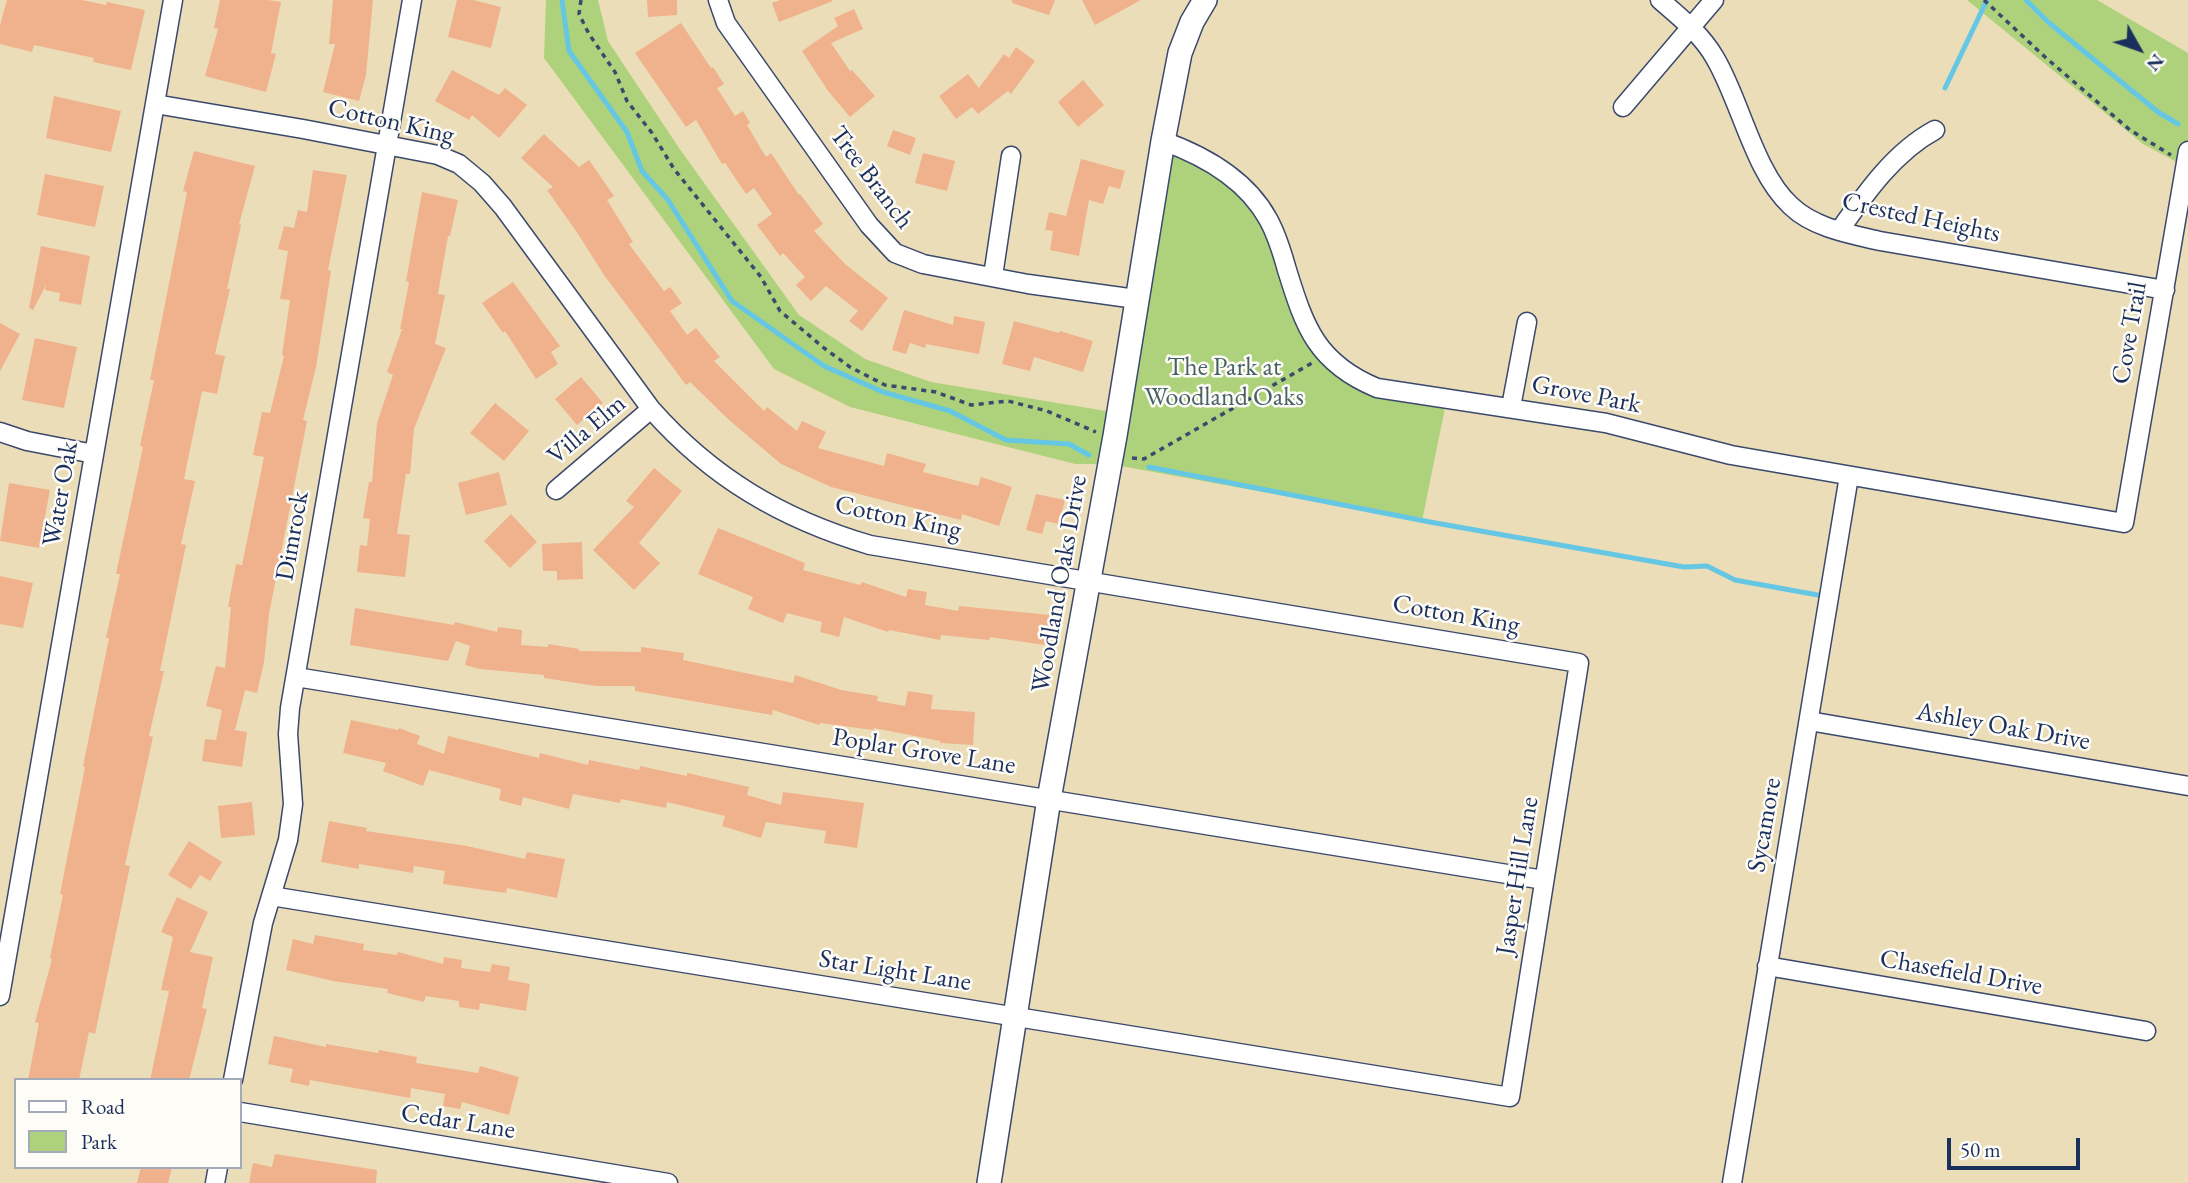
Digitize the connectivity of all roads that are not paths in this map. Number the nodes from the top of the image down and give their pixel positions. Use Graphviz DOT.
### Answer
graph roads {
  1 [pos="173,0"];
  2 [pos="412,0"];
  3 [pos="718,0"];
  4 [pos="1205,0"];
  5 [pos="1660,0"];
  6 [pos="1714,0"];
  7 [pos="1690,26"];
  8 [pos="155,104"];
  9 [pos="1623,107"];
  10 [pos="1934,130"];
  11 [pos="1163,141"];
  12 [pos="387,145"];
  13 [pos="1011,156"];
  14 [pos="2187,158"];
  15 [pos="1839,231"];
  16 [pos="993,276"];
  17 [pos="2165,290"];
  18 [pos="1136,299"];
  19 [pos="1527,322"];
  20 [pos="1511,407"];
  21 [pos="651,409"];
  22 [pos="0,432"];
  23 [pos="94,454"];
  24 [pos="1849,476"];
  25 [pos="556,490"];
  26 [pos="2124,523"];
  27 [pos="1088,579"];
  28 [pos="1579,663"];
  29 [pos="296,677"];
  30 [pos="1809,721"];
  31 [pos="2188,786"];
  32 [pos="1049,799"];
  33 [pos="1544,880"];
  34 [pos="271,896"];
  35 [pos="1768,966"];
  36 [pos="0,996"];
  37 [pos="1014,1017"];
  38 [pos="2146,1031"];
  39 [pos="233,1078"];
  40 [pos="1510,1097"];
  41 [pos="242,1112"];
  42 [pos="668,1183"];
  43 [pos="989,1183"];
  44 [pos="1732,1183"];
  1 -- 8 [label="street, Water Oak"];
  2 -- 12 [label="street, Dimrock"];
  3 -- 16 [label="street, Tree Branch"];
  4 -- 11 [label="street, Woodland Oaks Drive"];
  5 -- 7 [label="street, Crested Heights"];
  6 -- 7 [label="street"];
  7 -- 9 [label="street"];
  7 -- 15 [label="street, Crested Heights"];
  8 -- 12 [label="street, Cotton King"];
  8 -- 23 [label="street, Water Oak"];
  10 -- 15 [label="street"];
  11 -- 18 [label="street, Woodland Oaks Drive"];
  11 -- 20 [label="street, Grove Park"];
  12 -- 21 [label="street, Cotton King"];
  12 -- 29 [label="street, Dimrock"];
  13 -- 16 [label="street"];
  14 -- 17 [label="street, Cove Trail"];
  15 -- 17 [label="street, Crested Heights"];
  16 -- 18 [label="street, Tree Branch"];
  17 -- 26 [label="street, Cove Trail"];
  18 -- 27 [label="street, Woodland Oaks Drive"];
  19 -- 20 [label="street"];
  20 -- 24 [label="street, Grove Park"];
  21 -- 25 [label="street, Villa Elm"];
  21 -- 27 [label="street, Cotton King"];
  22 -- 23 [label="street"];
  23 -- 36 [label="street, Water Oak"];
  24 -- 26 [label="street, Grove Park"];
  24 -- 30 [label="street, Sycamore"];
  27 -- 28 [label="street, Cotton King"];
  27 -- 32 [label="street, Woodland Oaks Drive"];
  28 -- 33 [label="street, Jasper Hill Lane"];
  29 -- 32 [label="street, Poplar Grove Lane"];
  29 -- 34 [label="street, Dimrock"];
  30 -- 31 [label="street, Ashley Oak Drive"];
  30 -- 35 [label="street, Sycamore"];
  32 -- 33 [label="street, Poplar Grove Lane"];
  32 -- 37 [label="street, Woodland Oaks Drive"];
  33 -- 40 [label="street, Jasper Hill Lane"];
  34 -- 37 [label="street, Star Light Lane"];
  34 -- 39 [label="street, Dimrock"];
  35 -- 38 [label="street, Chasefield Drive"];
  35 -- 44 [label="street, Sycamore"];
  37 -- 40 [label="street, Star Light Lane"];
  37 -- 43 [label="street, Woodland Oaks Drive"];
  41 -- 42 [label="street, Cedar Lane"];
}
